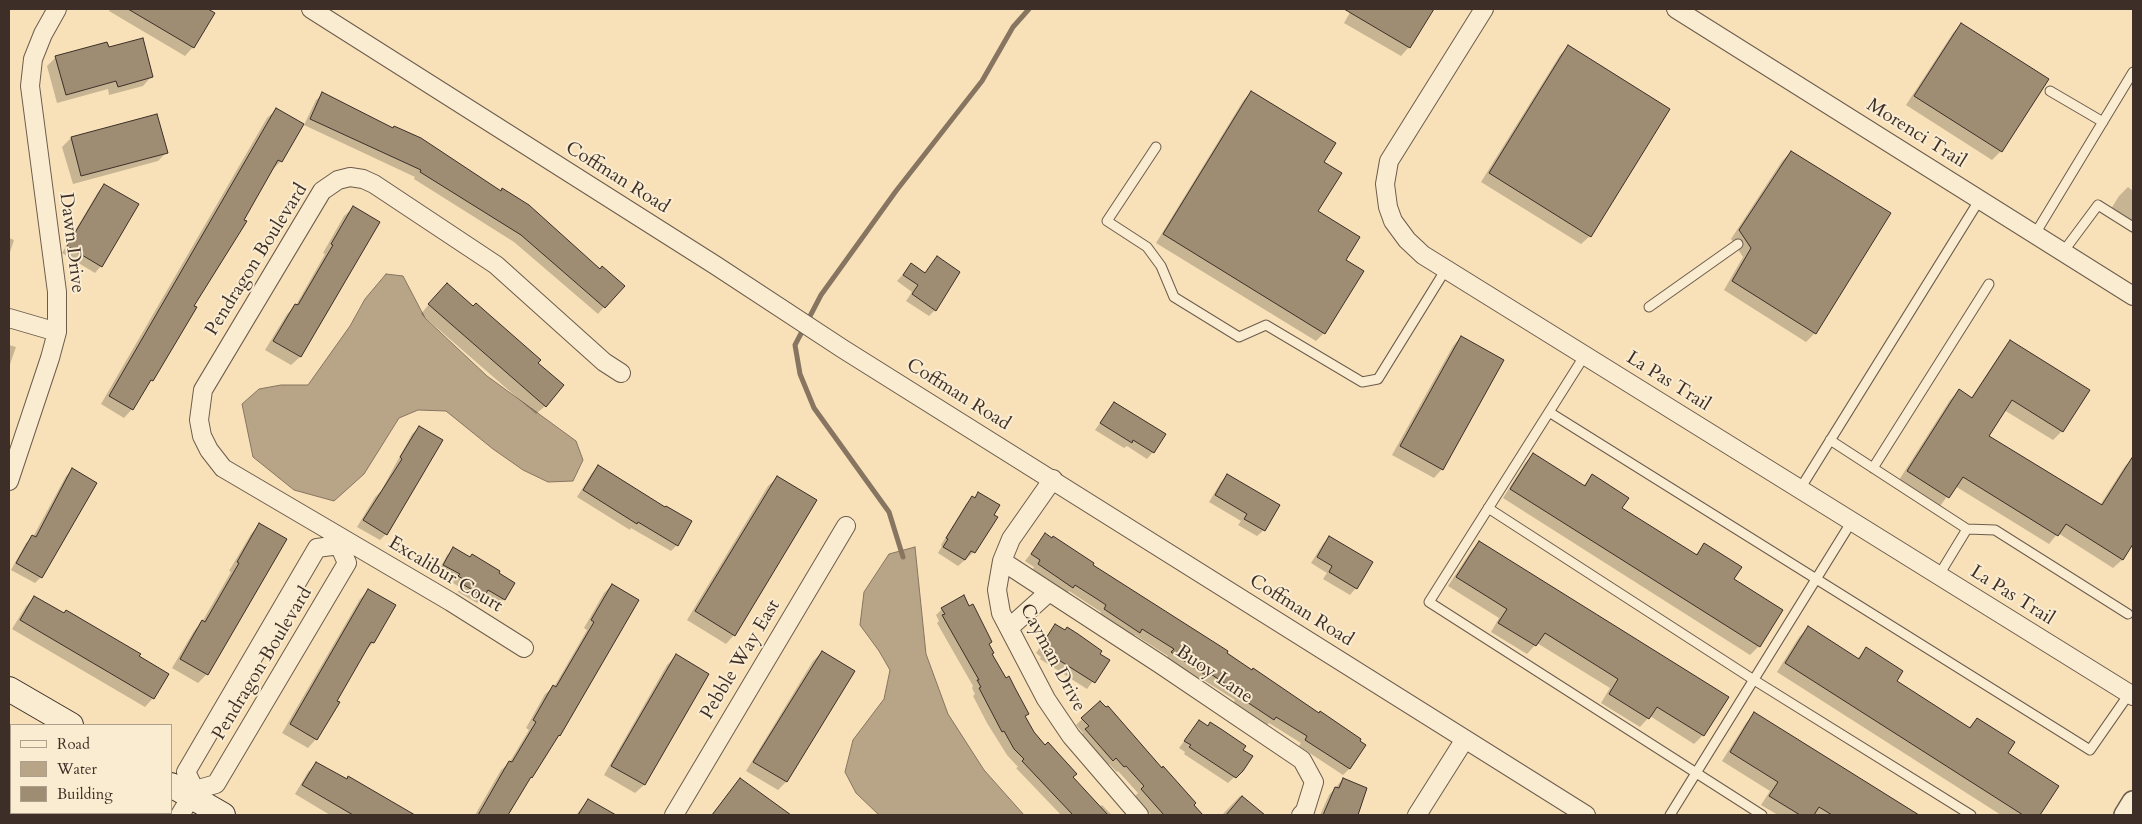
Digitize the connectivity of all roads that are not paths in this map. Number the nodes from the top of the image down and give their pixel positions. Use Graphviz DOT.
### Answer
graph roads {
  1 [pos="57,9"];
  2 [pos="311,9"];
  3 [pos="1484,9"];
  4 [pos="1676,9"];
  5 [pos="2133,72"];
  6 [pos="2050,91"];
  7 [pos="2103,122"];
  8 [pos="1156,147"];
  9 [pos="1980,199"];
  10 [pos="2133,227"];
  11 [pos="2035,234"];
  12 [pos="1738,244"];
  13 [pos="2063,252"];
  14 [pos="1446,269"];
  15 [pos="1989,284"];
  16 [pos="2133,296"];
  17 [pos="1649,307"];
  18 [pos="9,318"];
  19 [pos="57,332"];
  20 [pos="1585,355"];
  21 [pos="621,373"];
  22 [pos="1549,412"];
  23 [pos="1830,440"];
  24 [pos="1873,468"];
  25 [pos="1053,479"];
  26 [pos="9,481"];
  27 [pos="1800,489"];
  28 [pos="1488,508"];
  29 [pos="1852,521"];
  30 [pos="846,526"];
  31 [pos="1967,529"];
  32 [pos="341,542"];
  33 [pos="1002,561"];
  34 [pos="1938,575"];
  35 [pos="1816,578"];
  36 [pos="1049,592"];
  37 [pos="2128,614"];
  38 [pos="1009,628"];
  39 [pos="524,648"];
  40 [pos="1754,680"];
  41 [pos="9,689"];
  42 [pos="2131,695"];
  43 [pos="68,724"];
  44 [pos="1465,739"];
  45 [pos="1696,773"];
  46 [pos="184,797"];
  47 [pos="2133,802"];
  48 [pos="223,815"];
  49 [pos="674,815"];
  50 [pos="1140,815"];
  51 [pos="1301,815"];
  52 [pos="1417,815"];
  53 [pos="1586,815"];
  54 [pos="1670,815"];
  55 [pos="1762,815"];
  56 [pos="1971,815"];
  57 [pos="2125,815"];
  1 -- 19 [label="street, Dawn Drive"];
  2 -- 25 [label="street, Coffman Road"];
  3 -- 14 [label="street, La Pas Trail"];
  4 -- 9 [label="street, Morenci Trail"];
  5 -- 7 [label="lane"];
  6 -- 7 [label="lane"];
  7 -- 11 [label="lane"];
  8 -- 14 [label="lane"];
  9 -- 11 [label="street, Morenci Trail"];
  9 -- 23 [label="lane"];
  10 -- 13 [label="lane"];
  11 -- 13 [label="street, Morenci Trail"];
  12 -- 17 [label="lane"];
  13 -- 16 [label="street, Morenci Trail"];
  14 -- 20 [label="street, La Pas Trail"];
  15 -- 24 [label="lane"];
  18 -- 19 [label="street"];
  19 -- 26 [label="street, Dawn Drive"];
  20 -- 22 [label="lane"];
  20 -- 27 [label="street, La Pas Trail"];
  21 -- 32 [label="street, Pendragon Boulevard"];
  22 -- 28 [label="lane"];
  22 -- 35 [label="lane"];
  23 -- 24 [label="lane"];
  23 -- 27 [label="lane"];
  24 -- 31 [label="lane"];
  25 -- 33 [label="street, Cayman Drive"];
  25 -- 44 [label="street, Coffman Road"];
  27 -- 29 [label="street, La Pas Trail"];
  28 -- 40 [label="lane"];
  28 -- 45 [label="lane"];
  29 -- 34 [label="street, La Pas Trail"];
  29 -- 35 [label="lane"];
  30 -- 49 [label="street, Pebble Way East"];
  31 -- 34 [label="lane"];
  31 -- 37 [label="lane"];
  32 -- 39 [label="street, Excalibur Court"];
  32 -- 46 [label="street, Pendragon Boulevard"];
  32 -- 46 [label="street, Pendragon Boulevard"];
  33 -- 36 [label="street, Buoy Lane"];
  33 -- 38 [label="street, Cayman Drive"];
  34 -- 42 [label="street, La Pas Trail"];
  35 -- 40 [label="lane"];
  35 -- 42 [label="lane"];
  36 -- 38 [label="street"];
  36 -- 51 [label="street, Buoy Lane"];
  38 -- 50 [label="street, Cayman Drive"];
  40 -- 45 [label="lane"];
  40 -- 56 [label="lane"];
  41 -- 43 [label="main road"];
  44 -- 52 [label="street"];
  44 -- 53 [label="street, Coffman Road"];
  45 -- 54 [label="lane"];
  45 -- 55 [label="lane"];
  46 -- 48 [label="main road"];
  47 -- 57 [label="street"];
}
